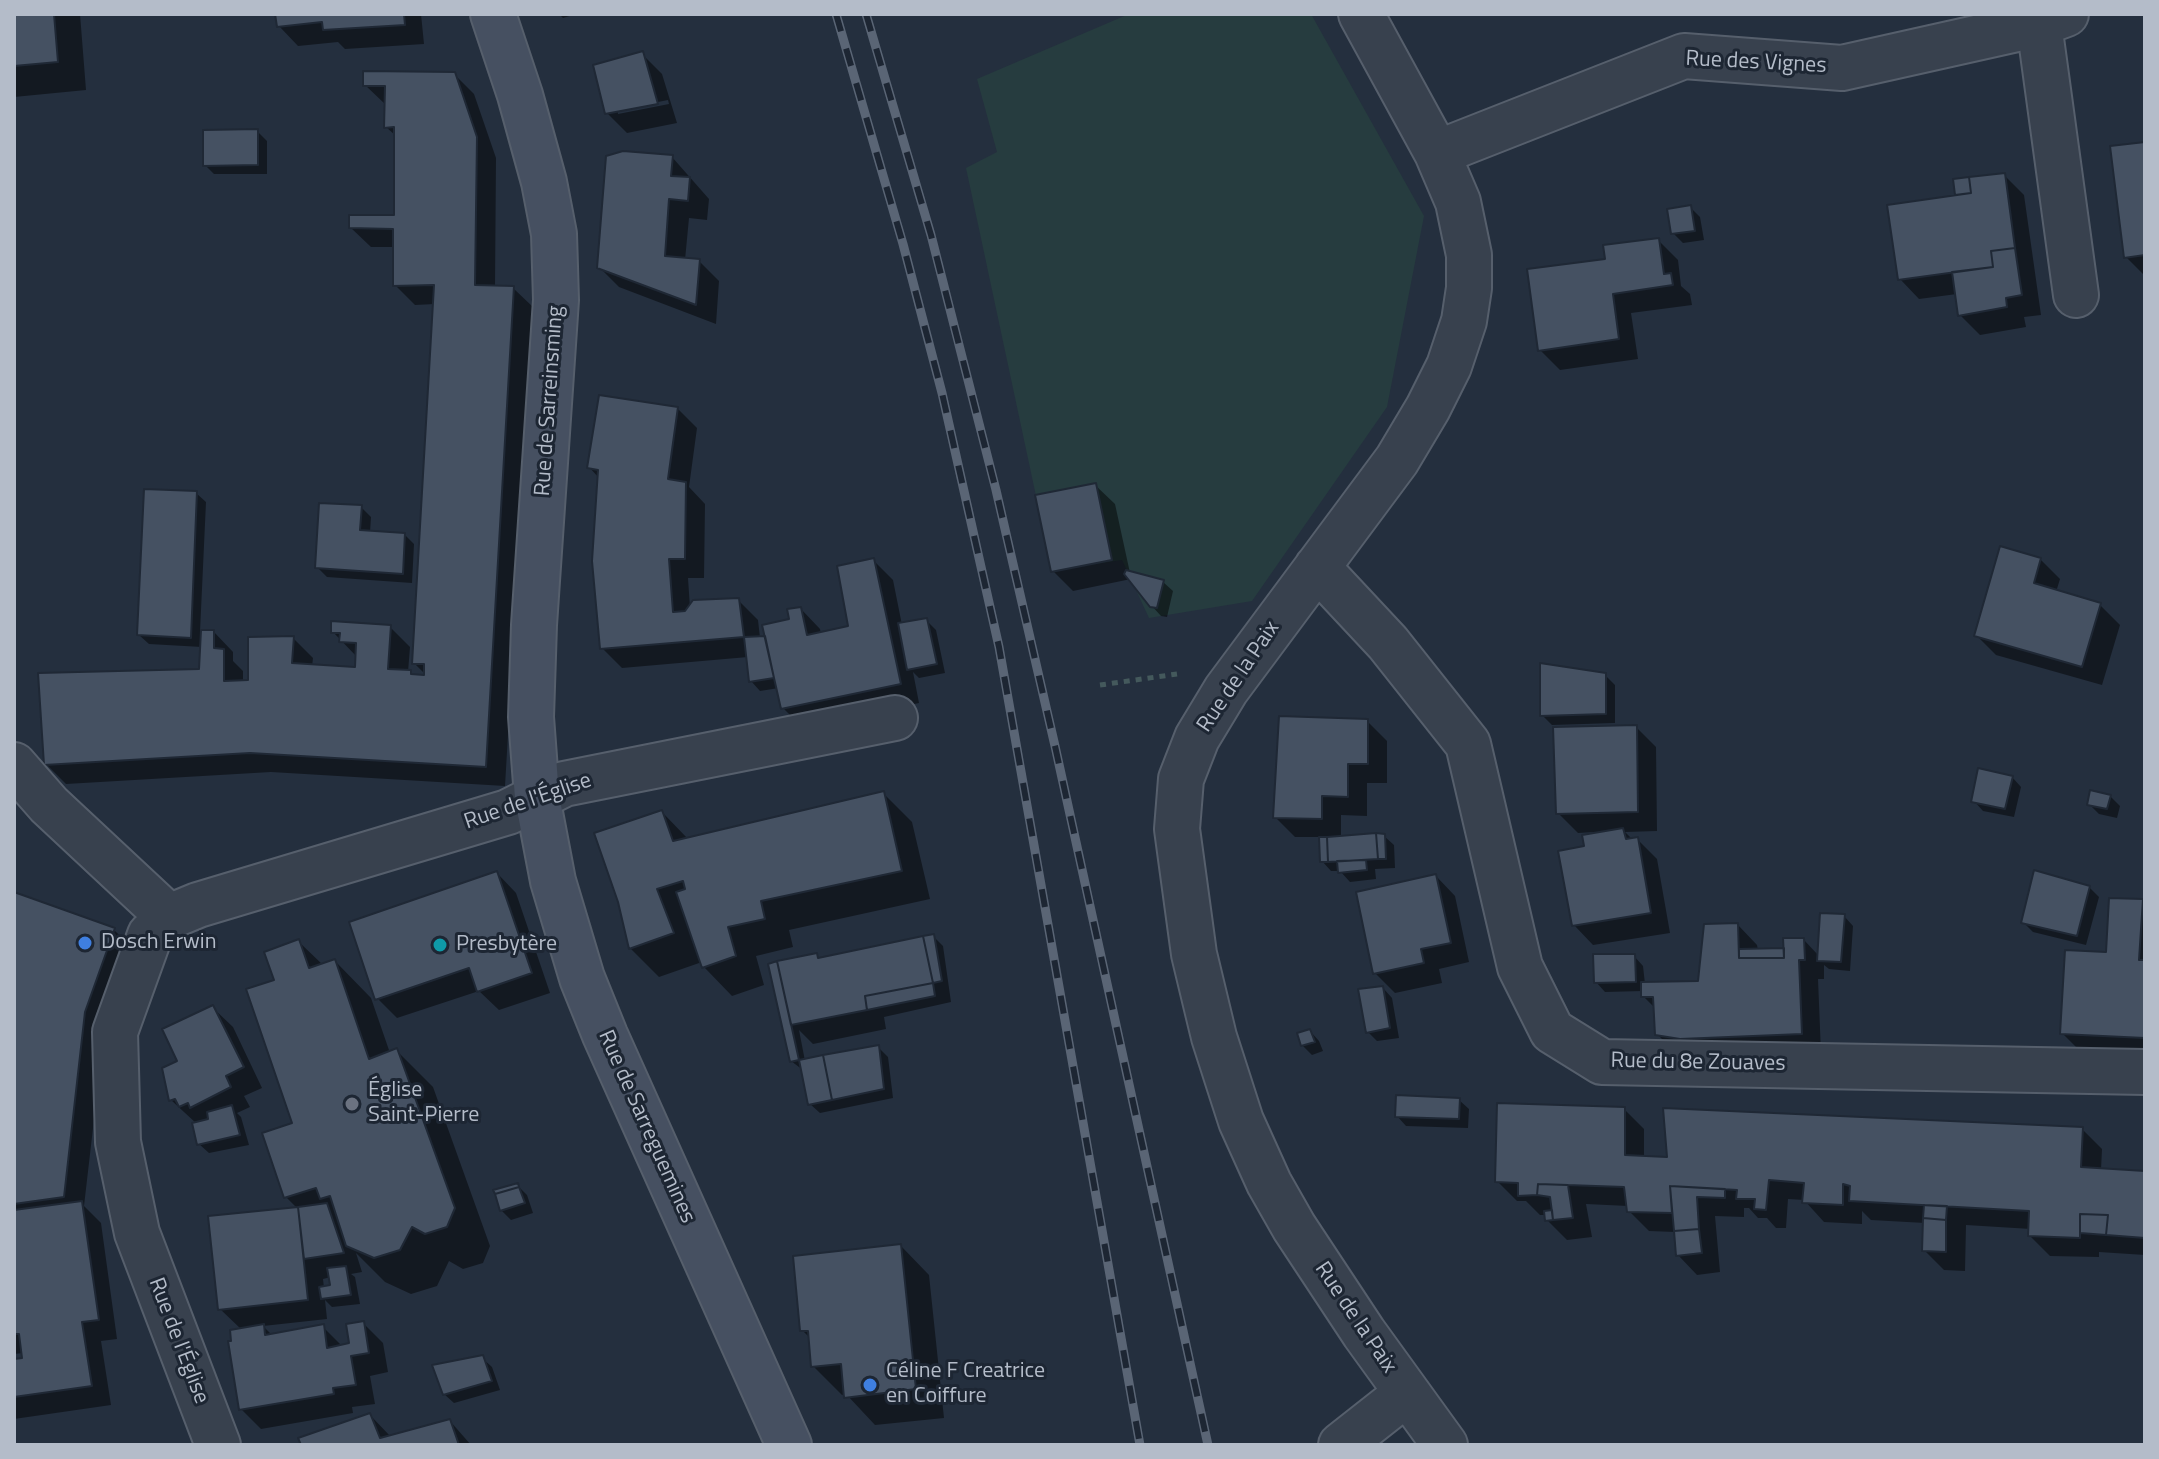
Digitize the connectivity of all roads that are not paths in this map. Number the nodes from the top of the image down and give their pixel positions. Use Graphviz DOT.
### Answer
graph roads {
  1 [pos="493,14"];
  2 [pos="1361,14"];
  3 [pos="2053,19"];
  4 [pos="1437,153"];
  5 [pos="2076,295"];
  6 [pos="1317,567"];
  7 [pos="895,718"];
  8 [pos="14,765"];
  9 [pos="537,797"];
  10 [pos="169,917"];
  11 [pos="2145,1072"];
  12 [pos="1407,1393"];
  13 [pos="218,1445"];
  14 [pos="789,1445"];
  15 [pos="1341,1445"];
  16 [pos="1445,1445"];
  1 -- 9 [label="street, Rue de Sarreinsming"];
  2 -- 4 [label="street, Rue de la Paix"];
  3 -- 4 [label="street, Rue des Vignes"];
  3 -- 5 [label="street, Rue des Vignes"];
  4 -- 6 [label="street, Rue de la Paix"];
  6 -- 11 [label="street, Rue du 8e Zouaves"];
  6 -- 12 [label="street, Rue de la Paix"];
  7 -- 9 [label="street, Rue de l'Église"];
  8 -- 10 [label="street"];
  9 -- 10 [label="street, Rue de l'Église"];
  9 -- 14 [label="street, Rue de Sarreguemines"];
  10 -- 13 [label="street, Rue de l'Église"];
  12 -- 15 [label="street"];
  12 -- 16 [label="street, Rue de la Paix"];
}
